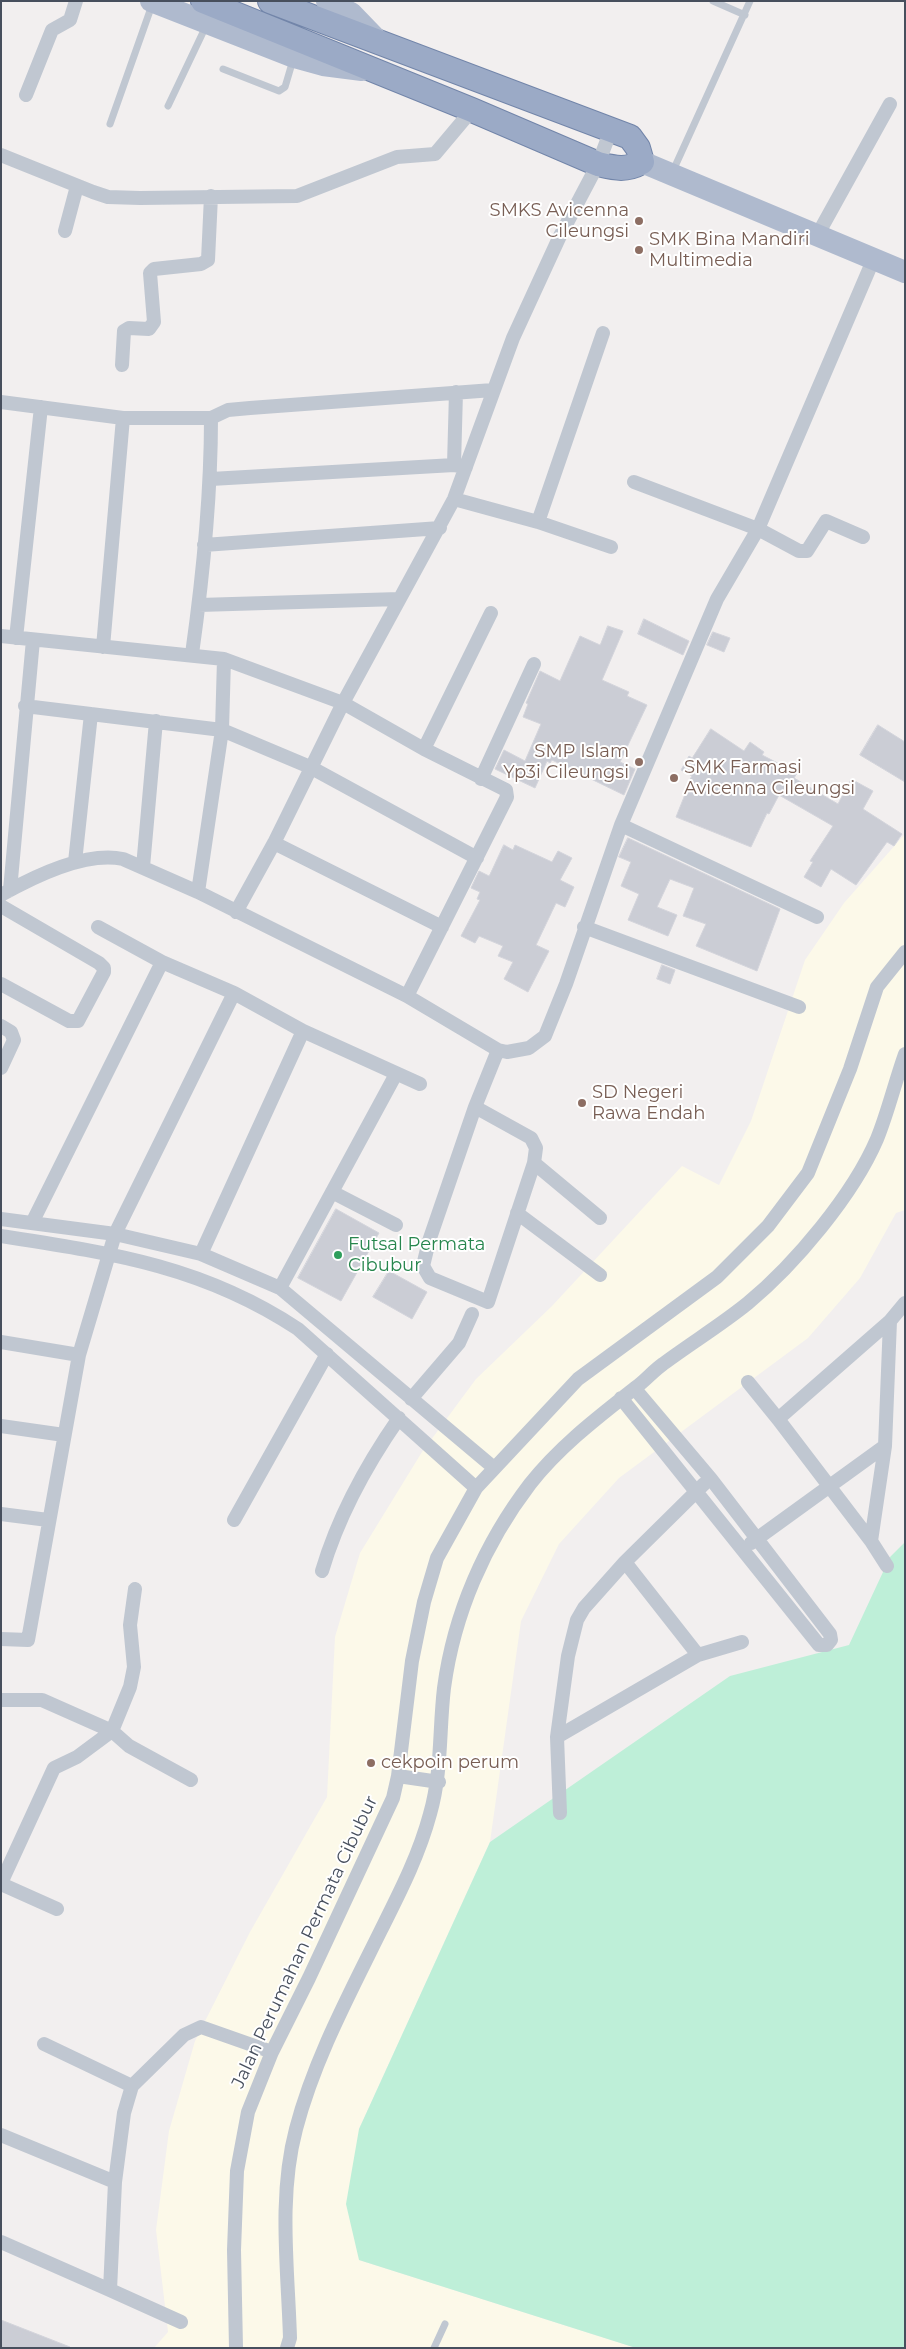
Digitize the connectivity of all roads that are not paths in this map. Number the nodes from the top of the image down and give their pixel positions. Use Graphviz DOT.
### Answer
graph roads {
  1 [pos="76,1"];
  2 [pos="270,1"];
  3 [pos="713,1"];
  4 [pos="750,1"];
  5 [pos="152,2"];
  6 [pos="319,10"];
  7 [pos="205,12"];
  8 [pos="745,15"];
  9 [pos="380,43"];
  10 [pos="294,57"];
  11 [pos="223,69"];
  12 [pos="378,72"];
  13 [pos="26,95"];
  14 [pos="890,104"];
  15 [pos="168,106"];
  16 [pos="472,110"];
  17 [pos="110,124"];
  18 [pos="611,130"];
  19 [pos="1,154"];
  20 [pos="642,162"];
  21 [pos="598,164"];
  22 [pos="672,173"];
  23 [pos="77,186"];
  24 [pos="211,196"];
  25 [pos="65,231"];
  26 [pos="818,234"];
  27 [pos="874,258"];
  28 [pos="905,272"];
  29 [pos="603,333"];
  30 [pos="122,365"];
  31 [pos="493,390"];
  32 [pos="456,392"];
  33 [pos="1,402"];
  34 [pos="41,407"];
  35 [pos="123,418"];
  36 [pos="211,418"];
  37 [pos="460,466"];
  38 [pos="211,479"];
  39 [pos="634,482"];
  40 [pos="454,499"];
  41 [pos="538,522"];
  42 [pos="440,528"];
  43 [pos="758,529"];
  44 [pos="864,537"];
  45 [pos="204,546"];
  46 [pos="612,547"];
  47 [pos="399,599"];
  48 [pos="199,605"];
  49 [pos="491,612"];
  50 [pos="1,636"];
  51 [pos="16,638"];
  52 [pos="33,640"];
  53 [pos="103,647"];
  54 [pos="192,654"];
  55 [pos="224,659"];
  56 [pos="534,664"];
  57 [pos="343,703"];
  58 [pos="25,706"];
  59 [pos="91,714"];
  60 [pos="156,721"];
  61 [pos="222,730"];
  62 [pos="424,749"];
  63 [pos="310,767"];
  64 [pos="481,779"];
  65 [pos="622,825"];
  66 [pos="274,843"];
  67 [pos="477,858"];
  68 [pos="75,862"];
  69 [pos="143,867"];
  70 [pos="198,892"];
  71 [pos="6,893"];
  72 [pos="1,906"];
  73 [pos="236,912"];
  74 [pos="817,917"];
  75 [pos="98,927"];
  76 [pos="442,927"];
  77 [pos="584,927"];
  78 [pos="905,952"];
  79 [pos="162,962"];
  80 [pos="1,984"];
  81 [pos="234,993"];
  82 [pos="407,996"];
  83 [pos="799,1007"];
  84 [pos="1,1026"];
  85 [pos="304,1031"];
  86 [pos="498,1050"];
  87 [pos="905,1054"];
  88 [pos="1,1068"];
  89 [pos="396,1074"];
  90 [pos="420,1084"];
  91 [pos="475,1107"];
  92 [pos="534,1163"];
  93 [pos="332,1192"];
  94 [pos="517,1213"];
  95 [pos="1,1218"];
  96 [pos="600,1218"];
  97 [pos="32,1223"];
  98 [pos="396,1226"];
  99 [pos="1,1236"];
  100 [pos="112,1243"];
  101 [pos="200,1254"];
  102 [pos="600,1275"];
  103 [pos="280,1288"];
  104 [pos="905,1303"];
  105 [pos="472,1314"];
  106 [pos="890,1321"];
  107 [pos="1,1342"];
  108 [pos="326,1354"];
  109 [pos="79,1355"];
  110 [pos="748,1382"];
  111 [pos="634,1389"];
  112 [pos="622,1398"];
  113 [pos="411,1399"];
  114 [pos="399,1418"];
  115 [pos="778,1419"];
  116 [pos="1,1426"];
  117 [pos="64,1435"];
  118 [pos="885,1446"];
  119 [pos="493,1467"];
  120 [pos="711,1479"];
  121 [pos="829,1485"];
  122 [pos="476,1488"];
  123 [pos="697,1490"];
  124 [pos="1,1514"];
  125 [pos="48,1520"];
  126 [pos="234,1520"];
  127 [pos="757,1538"];
  128 [pos="871,1541"];
  129 [pos="743,1550"];
  130 [pos="625,1562"];
  131 [pos="887,1566"];
  132 [pos="322,1571"];
  133 [pos="135,1589"];
  134 [pos="1,1639"];
  135 [pos="742,1642"];
  136 [pos="698,1655"];
  137 [pos="1,1700"];
  138 [pos="112,1731"];
  139 [pos="557,1737"];
  140 [pos="404,1777"];
  141 [pos="191,1780"];
  142 [pos="434,1782"];
  143 [pos="560,1813"];
  144 [pos="1,1884"];
  145 [pos="58,1909"];
  146 [pos="44,2044"];
  147 [pos="272,2052"];
  148 [pos="132,2086"];
  149 [pos="1,2135"];
  150 [pos="116,2182"];
  151 [pos="1,2242"];
  152 [pos="110,2290"];
  153 [pos="181,2322"];
  154 [pos="445,2324"];
  155 [pos="236,2348"];
  156 [pos="287,2348"];
  157 [pos="434,2348"];
  1 -- 13 [label="street"];
  2 -- 6 [label="highway"];
  3 -- 8 [label="lane"];
  4 -- 8 [label="lane"];
  5 -- 7 [label="main road"];
  5 -- 17 [label="lane"];
  6 -- 9 [label="highway"];
  6 -- 9 [label="main road"];
  7 -- 10 [label="main road"];
  7 -- 12 [label="highway"];
  7 -- 15 [label="lane"];
  8 -- 22 [label="lane"];
  9 -- 18 [label="highway"];
  10 -- 11 [label="lane"];
  10 -- 12 [label="main road"];
  12 -- 16 [label="highway"];
  14 -- 26 [label="street"];
  16 -- 21 [label="highway"];
  16 -- 24 [label="street"];
  18 -- 20 [label="highway"];
  18 -- 21 [label="street"];
  19 -- 23 [label="street"];
  20 -- 21 [label="highway"];
  20 -- 22 [label="main road"];
  21 -- 31 [label="street"];
  22 -- 26 [label="main road"];
  23 -- 24 [label="street"];
  23 -- 25 [label="street"];
  24 -- 30 [label="street"];
  26 -- 27 [label="main road"];
  27 -- 28 [label="main road"];
  27 -- 43 [label="street"];
  29 -- 41 [label="street"];
  31 -- 32 [label="street"];
  31 -- 37 [label="street"];
  32 -- 36 [label="street"];
  32 -- 37 [label="street"];
  33 -- 34 [label="street"];
  34 -- 35 [label="street"];
  34 -- 51 [label="street"];
  35 -- 36 [label="street"];
  35 -- 53 [label="street"];
  36 -- 38 [label="street"];
  37 -- 38 [label="street"];
  37 -- 40 [label="street"];
  38 -- 45 [label="street"];
  39 -- 43 [label="street"];
  40 -- 41 [label="street"];
  40 -- 42 [label="street"];
  41 -- 46 [label="street"];
  42 -- 45 [label="street"];
  42 -- 47 [label="street"];
  43 -- 44 [label="street"];
  43 -- 65 [label="street"];
  45 -- 48 [label="street"];
  47 -- 48 [label="street"];
  47 -- 57 [label="street"];
  48 -- 54 [label="street"];
  49 -- 62 [label="street"];
  50 -- 51 [label="street"];
  51 -- 52 [label="street"];
  52 -- 53 [label="street"];
  52 -- 58 [label="street"];
  53 -- 54 [label="street"];
  54 -- 55 [label="street"];
  55 -- 57 [label="street"];
  55 -- 61 [label="street"];
  56 -- 64 [label="street"];
  57 -- 62 [label="street"];
  57 -- 63 [label="street"];
  58 -- 59 [label="street"];
  58 -- 71 [label="street"];
  59 -- 60 [label="street"];
  59 -- 68 [label="street"];
  60 -- 61 [label="street"];
  60 -- 69 [label="street"];
  61 -- 63 [label="street"];
  61 -- 70 [label="street"];
  62 -- 64 [label="street"];
  63 -- 66 [label="street"];
  63 -- 67 [label="street"];
  64 -- 67 [label="street"];
  65 -- 74 [label="street"];
  65 -- 77 [label="street"];
  66 -- 73 [label="street"];
  66 -- 76 [label="street"];
  67 -- 76 [label="street"];
  68 -- 69 [label="street"];
  68 -- 71 [label="street"];
  69 -- 70 [label="street"];
  70 -- 73 [label="street"];
  72 -- 80 [label="street"];
  73 -- 82 [label="street"];
  75 -- 79 [label="street"];
  76 -- 82 [label="street"];
  77 -- 83 [label="street"];
  77 -- 86 [label="street"];
  78 -- 119 [label="street, Jalan Perumahan Permata Cibubur"];
  79 -- 81 [label="street"];
  79 -- 97 [label="street"];
  81 -- 85 [label="street"];
  81 -- 100 [label="street"];
  82 -- 86 [label="street"];
  84 -- 88 [label="street"];
  85 -- 89 [label="street"];
  85 -- 101 [label="street"];
  86 -- 91 [label="street"];
  87 -- 111 [label="street"];
  89 -- 90 [label="street"];
  89 -- 93 [label="street"];
  91 -- 92 [label="street"];
  91 -- 94 [label="street"];
  92 -- 94 [label="street"];
  92 -- 96 [label="street"];
  93 -- 98 [label="street"];
  93 -- 103 [label="street"];
  94 -- 102 [label="street"];
  95 -- 97 [label="street"];
  97 -- 100 [label="street"];
  99 -- 100 [label="street"];
  100 -- 101 [label="street"];
  100 -- 108 [label="street"];
  100 -- 109 [label="street"];
  101 -- 103 [label="street"];
  103 -- 113 [label="street"];
  104 -- 106 [label="street"];
  105 -- 113 [label="street"];
  106 -- 115 [label="street"];
  106 -- 118 [label="street"];
  107 -- 109 [label="street"];
  108 -- 114 [label="street"];
  108 -- 126 [label="street"];
  109 -- 117 [label="street"];
  110 -- 115 [label="street"];
  111 -- 112 [label="street"];
  111 -- 120 [label="street"];
  112 -- 123 [label="street"];
  112 -- 142 [label="street"];
  113 -- 119 [label="street"];
  114 -- 122 [label="street"];
  114 -- 132 [label="street"];
  115 -- 121 [label="street"];
  116 -- 117 [label="street"];
  117 -- 125 [label="street"];
  118 -- 121 [label="street"];
  118 -- 128 [label="street"];
  119 -- 122 [label="street, Jalan Perumahan Permata Cibubur"];
  120 -- 123 [label="street"];
  120 -- 127 [label="street"];
  121 -- 127 [label="street"];
  121 -- 128 [label="street"];
  122 -- 140 [label="street, Jalan Perumahan Permata Cibubur"];
  123 -- 129 [label="street"];
  123 -- 130 [label="street"];
  124 -- 125 [label="street"];
  125 -- 134 [label="street"];
  127 -- 129 [label="street"];
  127 -- 129 [label="street"];
  128 -- 131 [label="street"];
  130 -- 136 [label="street"];
  130 -- 139 [label="street"];
  133 -- 138 [label="street"];
  135 -- 136 [label="street"];
  136 -- 139 [label="street"];
  137 -- 138 [label="street"];
  138 -- 141 [label="street"];
  138 -- 144 [label="street"];
  139 -- 143 [label="street"];
  140 -- 142 [label="street"];
  140 -- 147 [label="street, Jalan Perumahan Permata Cibubur"];
  142 -- 156 [label="street"];
  144 -- 145 [label="street"];
  146 -- 148 [label="street"];
  147 -- 148 [label="street"];
  147 -- 155 [label="street, Jalan Perumahan Permata Cibubur"];
  148 -- 150 [label="street"];
  149 -- 150 [label="street"];
  150 -- 152 [label="street"];
  151 -- 152 [label="street"];
  152 -- 153 [label="street"];
  154 -- 157 [label="lane"];
}
